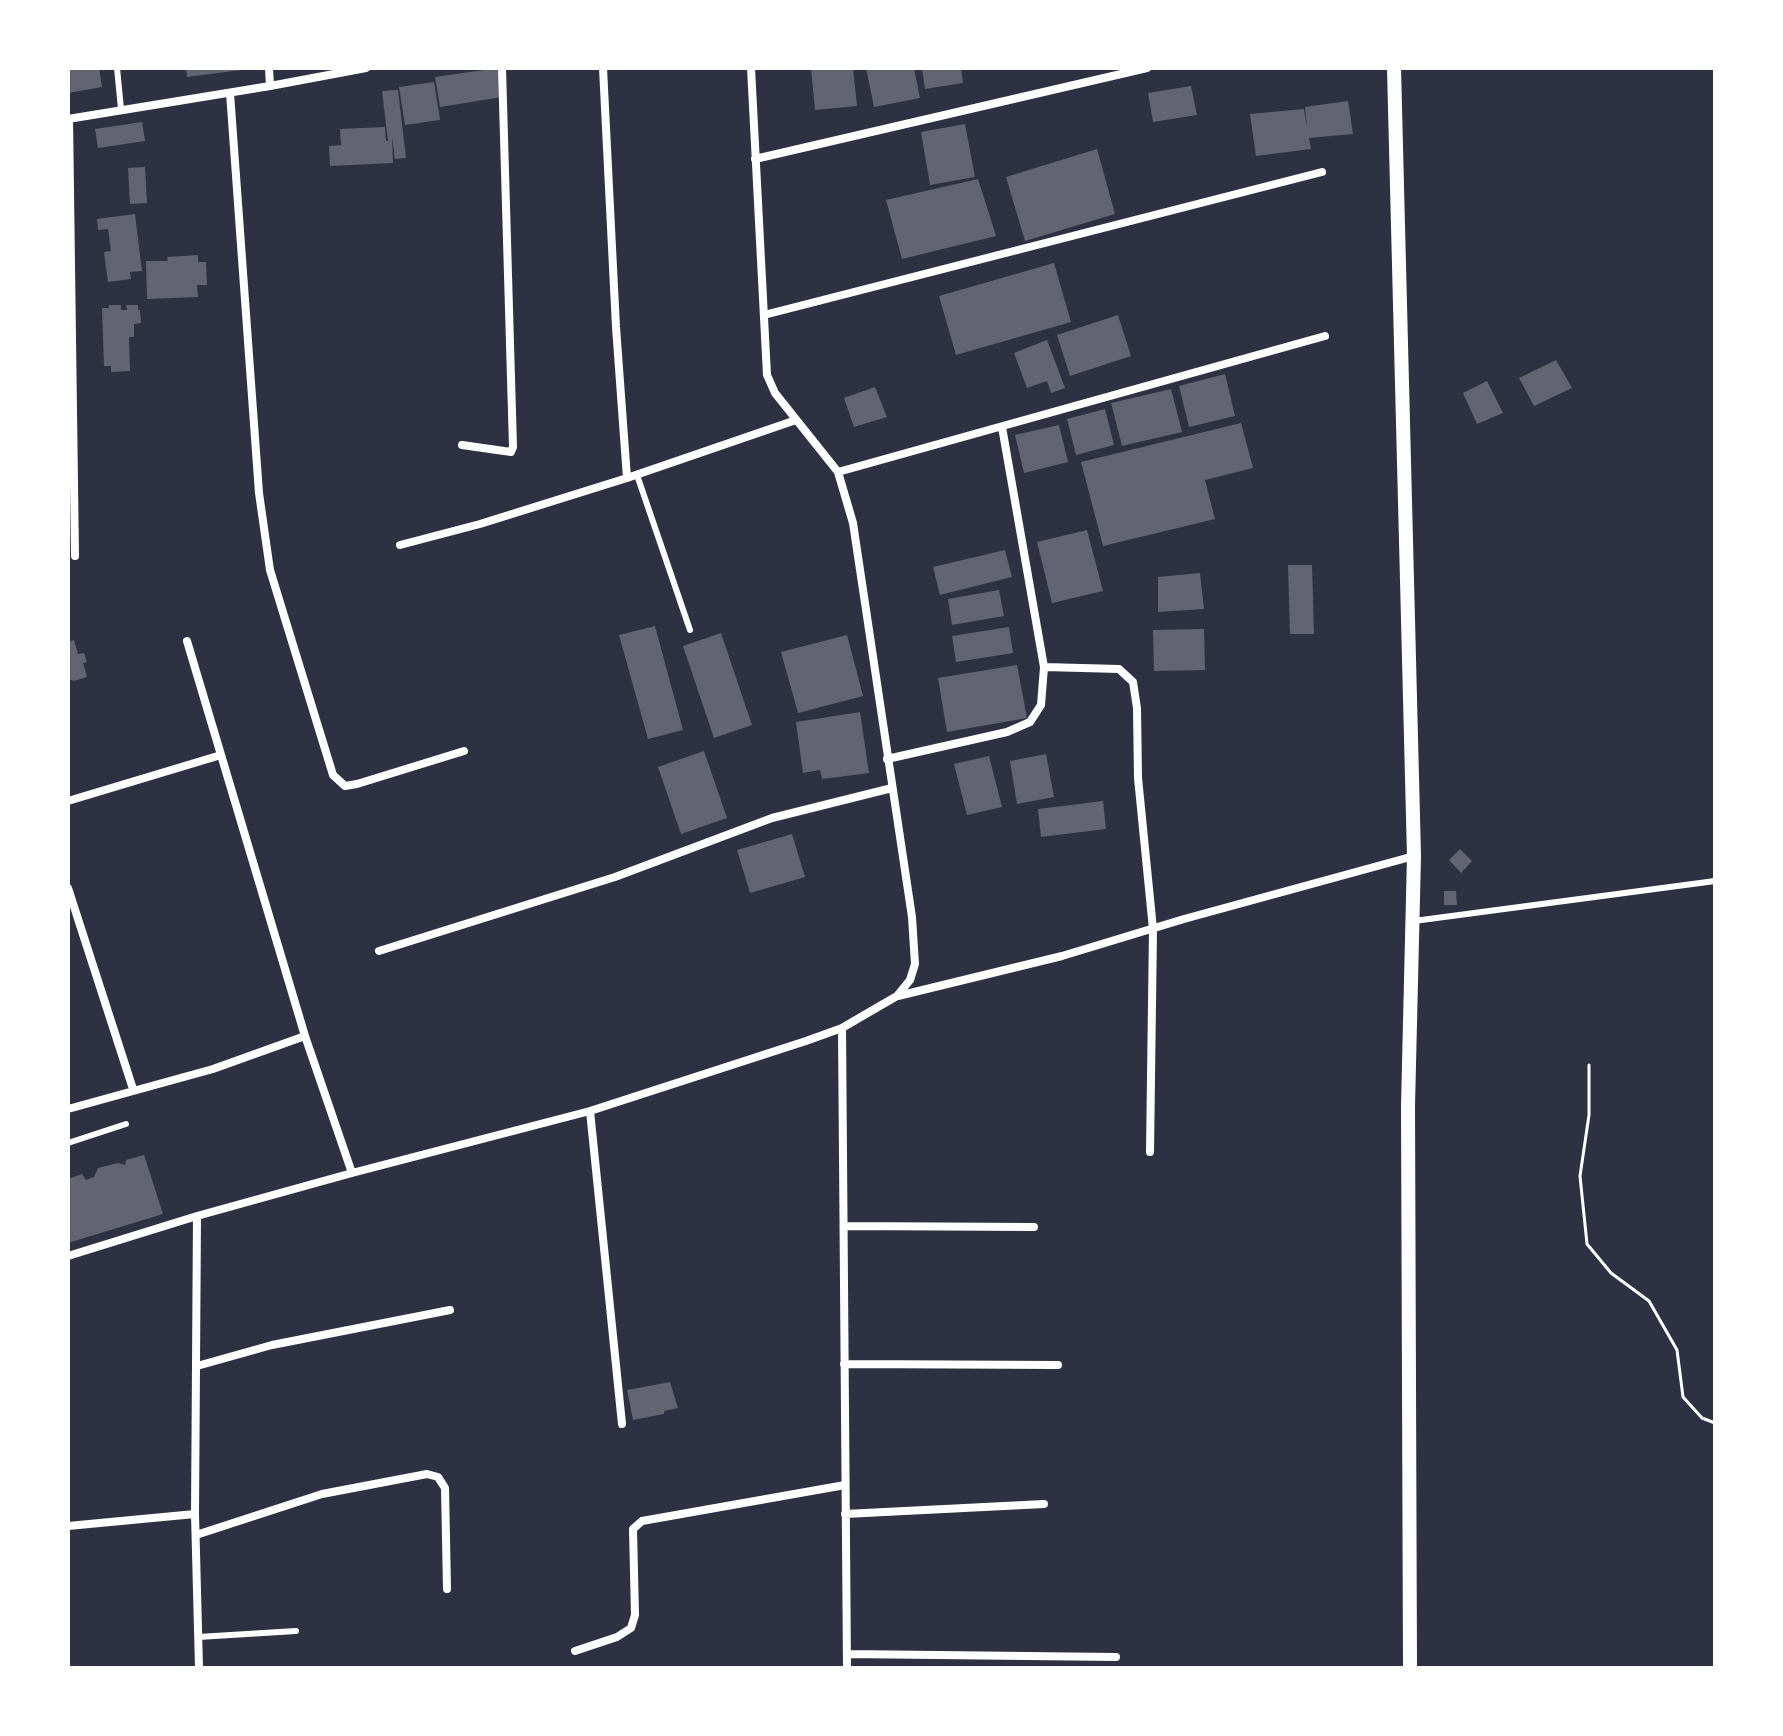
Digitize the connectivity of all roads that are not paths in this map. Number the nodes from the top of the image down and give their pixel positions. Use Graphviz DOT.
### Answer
graph roads {
  1 [pos="117,68"];
  2 [pos="269,68"];
  3 [pos="366,68"];
  4 [pos="502,68"];
  5 [pos="603,68"];
  6 [pos="751,68"];
  7 [pos="1147,68"];
  8 [pos="1394,68"];
  9 [pos="270,86"];
  10 [pos="230,93"];
  11 [pos="121,109"];
  12 [pos="68,119"];
  13 [pos="755,159"];
  14 [pos="1322,172"];
  15 [pos="764,315"];
  16 [pos="1325,336"];
  17 [pos="796,420"];
  18 [pos="1002,427"];
  19 [pos="462,445"];
  20 [pos="838,472"];
  21 [pos="632,476"];
  22 [pos="400,545"];
  23 [pos="75,556"];
  24 [pos="690,630"];
  25 [pos="187,641"];
  26 [pos="1044,667"];
  27 [pos="464,751"];
  28 [pos="221,755"];
  29 [pos="887,759"];
  30 [pos="892,788"];
  31 [pos="68,801"];
  32 [pos="1414,856"];
  33 [pos="1715,881"];
  34 [pos="68,888"];
  35 [pos="1414,921"];
  36 [pos="1153,929"];
  37 [pos="379,951"];
  38 [pos="897,996"];
  39 [pos="842,1028"];
  40 [pos="305,1036"];
  41 [pos="133,1089"];
  42 [pos="68,1109"];
  43 [pos="590,1111"];
  44 [pos="126,1124"];
  45 [pos="68,1143"];
  46 [pos="1150,1152"];
  47 [pos="352,1173"];
  48 [pos="197,1216"];
  49 [pos="844,1226"];
  50 [pos="1034,1227"];
  51 [pos="68,1256"];
  52 [pos="450,1310"];
  53 [pos="844,1364"];
  54 [pos="1058,1365"];
  55 [pos="197,1366"];
  56 [pos="622,1424"];
  57 [pos="845,1485"];
  58 [pos="1044,1504"];
  59 [pos="195,1514"];
  60 [pos="845,1514"];
  61 [pos="68,1526"];
  62 [pos="196,1535"];
  63 [pos="447,1589"];
  64 [pos="296,1631"];
  65 [pos="198,1637"];
  66 [pos="575,1651"];
  67 [pos="847,1654"];
  68 [pos="1116,1657"];
  69 [pos="199,1668"];
  70 [pos="847,1668"];
  71 [pos="1410,1668"];
  1 -- 11 [label="lane"];
  2 -- 9 [label="street"];
  3 -- 9 [label="street"];
  4 -- 19 [label="street"];
  5 -- 21 [label="street"];
  6 -- 13 [label="street"];
  7 -- 13 [label="street"];
  8 -- 32 [label="street"];
  9 -- 10 [label="street"];
  10 -- 11 [label="street"];
  10 -- 27 [label="street"];
  11 -- 12 [label="street"];
  12 -- 23 [label="street"];
  13 -- 15 [label="street"];
  14 -- 15 [label="street"];
  15 -- 17 [label="street"];
  16 -- 18 [label="street"];
  17 -- 20 [label="street"];
  17 -- 21 [label="street"];
  18 -- 20 [label="street"];
  18 -- 26 [label="street"];
  20 -- 29 [label="street"];
  21 -- 22 [label="street"];
  21 -- 24 [label="lane"];
  25 -- 28 [label="street"];
  26 -- 29 [label="street"];
  26 -- 36 [label="street"];
  28 -- 31 [label="street"];
  28 -- 40 [label="street"];
  29 -- 30 [label="street"];
  30 -- 37 [label="street"];
  30 -- 38 [label="street"];
  32 -- 35 [label="street"];
  32 -- 36 [label="street"];
  33 -- 35 [label="lane"];
  34 -- 41 [label="street"];
  35 -- 71 [label="street"];
  36 -- 38 [label="street"];
  36 -- 46 [label="street"];
  38 -- 39 [label="street"];
  39 -- 43 [label="street"];
  39 -- 49 [label="street"];
  40 -- 41 [label="street"];
  40 -- 47 [label="street"];
  41 -- 42 [label="street"];
  43 -- 47 [label="street"];
  43 -- 56 [label="street"];
  44 -- 45 [label="lane"];
  47 -- 48 [label="street"];
  48 -- 51 [label="street"];
  48 -- 55 [label="street"];
  49 -- 50 [label="street"];
  49 -- 53 [label="street"];
  52 -- 55 [label="street"];
  53 -- 54 [label="street"];
  53 -- 57 [label="street"];
  55 -- 59 [label="street"];
  57 -- 60 [label="street"];
  57 -- 66 [label="street"];
  58 -- 60 [label="street"];
  59 -- 61 [label="street"];
  59 -- 62 [label="street"];
  60 -- 67 [label="street"];
  62 -- 63 [label="street"];
  62 -- 65 [label="street"];
  64 -- 65 [label="lane"];
  65 -- 69 [label="street"];
  67 -- 68 [label="street"];
  67 -- 70 [label="street"];
}
